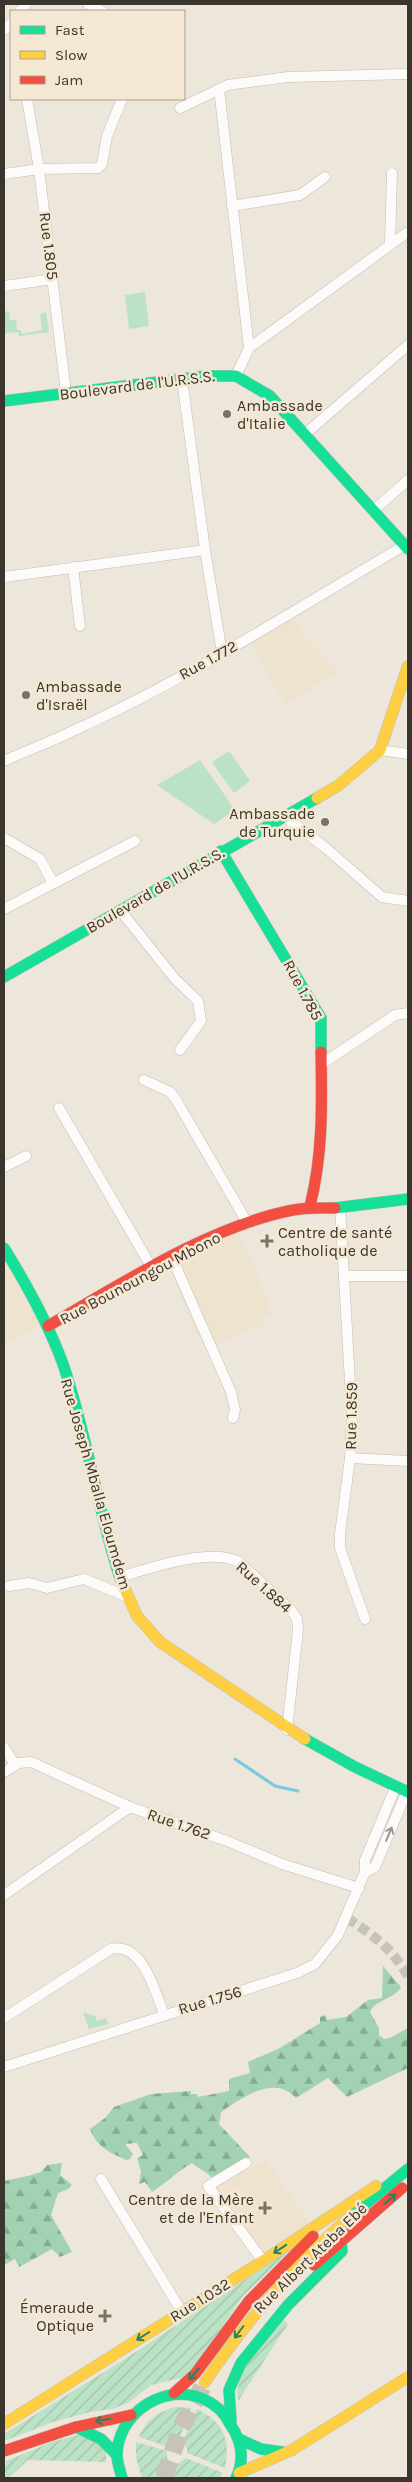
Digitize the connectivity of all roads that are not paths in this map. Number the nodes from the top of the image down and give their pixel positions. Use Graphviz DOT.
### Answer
graph roads {
  1 [pos="88,4"];
  2 [pos="100,10"];
  3 [pos="408,74"];
  4 [pos="219,89"];
  5 [pos="28,100"];
  6 [pos="122,100"];
  7 [pos="180,108"];
  8 [pos="39,169"];
  9 [pos="392,173"];
  10 [pos="4,174"];
  11 [pos="325,177"];
  12 [pos="232,206"];
  13 [pos="408,232"];
  14 [pos="390,244"];
  15 [pos="54,280"];
  16 [pos="4,286"];
  17 [pos="408,345"];
  18 [pos="250,348"];
  19 [pos="236,376"];
  20 [pos="182,379"];
  21 [pos="66,393"];
  22 [pos="4,401"];
  23 [pos="304,435"];
  24 [pos="408,480"];
  25 [pos="374,510"];
  26 [pos="407,547"];
  27 [pos="205,550"];
  28 [pos="73,567"];
  29 [pos="4,577"];
  30 [pos="80,626"];
  31 [pos="222,653"];
  32 [pos="408,672"];
  33 [pos="380,750"];
  34 [pos="408,754"];
  35 [pos="4,761"];
  36 [pos="284,816"];
  37 [pos="4,838"];
  38 [pos="135,841"];
  39 [pos="222,851"];
  40 [pos="53,884"];
  41 [pos="408,901"];
  42 [pos="4,909"];
  43 [pos="120,910"];
  44 [pos="4,976"];
  45 [pos="408,1013"];
  46 [pos="180,1050"];
  47 [pos="323,1062"];
  48 [pos="144,1080"];
  49 [pos="59,1108"];
  50 [pos="26,1156"];
  51 [pos="4,1167"];
  52 [pos="408,1199"];
  53 [pos="310,1206"];
  54 [pos="340,1208"];
  55 [pos="248,1224"];
  56 [pos="4,1248"];
  57 [pos="172,1258"];
  58 [pos="152,1268"];
  59 [pos="344,1276"];
  60 [pos="408,1276"];
  61 [pos="48,1326"];
  62 [pos="232,1418"];
  63 [pos="350,1458"];
  64 [pos="408,1461"];
  65 [pos="120,1576"];
  66 [pos="9,1586"];
  67 [pos="128,1597"];
  68 [pos="365,1619"];
  69 [pos="287,1730"];
  70 [pos="4,1747"];
  71 [pos="15,1765"];
  72 [pos="4,1772"];
  73 [pos="396,1786"];
  74 [pos="408,1792"];
  75 [pos="130,1807"];
  76 [pos="365,1872"];
  77 [pos="359,1888"];
  78 [pos="4,1895"];
  79 [pos="164,2014"];
  80 [pos="4,2018"];
  81 [pos="4,2067"];
  82 [pos="246,2163"];
  83 [pos="408,2169"];
  84 [pos="101,2179"];
  85 [pos="396,2179"];
  86 [pos="408,2183"];
  87 [pos="328,2219"];
  88 [pos="341,2242"];
  89 [pos="263,2261"];
  90 [pos="182,2312"];
  91 [pos="408,2378"];
  92 [pos="174,2393"];
  93 [pos="131,2415"];
  94 [pos="231,2421"];
  95 [pos="4,2424"];
  96 [pos="76,2427"];
  97 [pos="240,2439"];
  98 [pos="4,2451"];
  99 [pos="288,2451"];
  100 [pos="117,2455"];
  101 [pos="237,2476"];
  102 [pos="122,2478"];
  1 -- 2 [label="street"];
  3 -- 4 [label="street"];
  4 -- 7 [label="street"];
  4 -- 12 [label="street"];
  5 -- 8 [label="street, Rue 1.805"];
  6 -- 8 [label="street"];
  8 -- 10 [label="street"];
  8 -- 15 [label="street, Rue 1.805"];
  9 -- 14 [label="street"];
  11 -- 12 [label="street"];
  12 -- 18 [label="street"];
  13 -- 14 [label="street"];
  14 -- 18 [label="street"];
  15 -- 16 [label="street"];
  15 -- 21 [label="street, Rue 1.805"];
  17 -- 23 [label="street"];
  18 -- 19 [label="street"];
  19 -- 20 [label="main road, Boulevard de l'U.R.S.S."];
  19 -- 23 [label="main road, Boulevard de l'U.R.S.S."];
  20 -- 21 [label="main road, Boulevard de l'U.R.S.S."];
  20 -- 27 [label="street"];
  21 -- 22 [label="main road, Boulevard de l'U.R.S.S."];
  23 -- 25 [label="main road, Boulevard de l'U.R.S.S."];
  24 -- 25 [label="street"];
  25 -- 26 [label="main road, Boulevard de l'U.R.S.S."];
  26 -- 31 [label="street, Rue 1.772"];
  27 -- 28 [label="street"];
  27 -- 31 [label="street"];
  28 -- 29 [label="street"];
  28 -- 30 [label="street"];
  31 -- 35 [label="street, Rue 1.772"];
  32 -- 33 [label="main road"];
  33 -- 34 [label="street"];
  33 -- 36 [label="main road, Boulevard de l'U.R.S.S."];
  36 -- 39 [label="main road, Boulevard de l'U.R.S.S."];
  36 -- 41 [label="street"];
  37 -- 40 [label="street"];
  38 -- 40 [label="street"];
  39 -- 43 [label="main road, Boulevard de l'U.R.S.S."];
  39 -- 47 [label="main road, Rue 1.785"];
  40 -- 42 [label="street"];
  43 -- 44 [label="main road, Boulevard de l'U.R.S.S."];
  43 -- 46 [label="street"];
  45 -- 47 [label="street"];
  47 -- 53 [label="main road, Rue 1.785"];
  48 -- 55 [label="street"];
  49 -- 58 [label="street"];
  50 -- 51 [label="street"];
  52 -- 54 [label="main road, Rue Bounoungou Mbono"];
  53 -- 54 [label="main road, Rue Bounoungou Mbono"];
  53 -- 55 [label="main road, Rue Bounoungou Mbono"];
  54 -- 59 [label="street, Rue 1.859"];
  55 -- 57 [label="main road, Rue Bounoungou Mbono"];
  56 -- 61 [label="main road, Rue Joseph Mballa Eloumdem"];
  57 -- 58 [label="main road, Rue Bounoungou Mbono"];
  57 -- 62 [label="street"];
  58 -- 61 [label="main road, Rue Bounoungou Mbono"];
  59 -- 60 [label="street"];
  59 -- 63 [label="street, Rue 1.859"];
  61 -- 65 [label="main road, Rue Joseph Mballa Eloumdem"];
  63 -- 64 [label="street"];
  63 -- 68 [label="street, Rue 1.859"];
  65 -- 67 [label="main road, Rue Joseph Mballa Eloumdem"];
  65 -- 69 [label="street, Rue 1.884"];
  66 -- 67 [label="street"];
  67 -- 69 [label="main road, Rue Joseph Mballa Eloumdem"];
  69 -- 73 [label="main road, Rue Joseph Mballa Eloumdem"];
  70 -- 71 [label="street"];
  71 -- 72 [label="street"];
  71 -- 75 [label="street, Rue 1.762"];
  73 -- 74 [label="main road, Rue Joseph Mballa Eloumdem"];
  73 -- 76 [label="street, Rue 1.756"];
  76 -- 74 [label="street, Rue 1.756, one-way"];
  75 -- 77 [label="street, Rue 1.762"];
  75 -- 78 [label="street"];
  76 -- 77 [label="street, Rue 1.756"];
  77 -- 79 [label="street, Rue 1.756"];
  79 -- 80 [label="street"];
  79 -- 81 [label="street, Rue 1.756"];
  82 -- 89 [label="street"];
  83 -- 85 [label="main road, Rue Albert Ateba Ebé"];
  84 -- 90 [label="street"];
  85 -- 87 [label="main road, Rue 1.032"];
  85 -- 88 [label="main road, Rue Albert Ateba Ebé, one-way"];
  88 -- 86 [label="main road, Rue Albert Ateba Ebé, one-way"];
  87 -- 89 [label="main road, Rue 1.032, one-way"];
  87 -- 92 [label="main road, one-way"];
  88 -- 94 [label="main road"];
  89 -- 90 [label="main road, Rue 1.032"];
  90 -- 95 [label="main road, Rue 1.032, one-way"];
  91 -- 99 [label="main road"];
  92 -- 93 [label="main road"];
  92 -- 94 [label="main road"];
  93 -- 96 [label="main road, one-way"];
  93 -- 100 [label="main road"];
  94 -- 97 [label="main road"];
  96 -- 98 [label="main road"];
  96 -- 100 [label="main road"];
  97 -- 99 [label="main road"];
  97 -- 101 [label="main road"];
  99 -- 101 [label="main road"];
  100 -- 102 [label="main road"];
}
